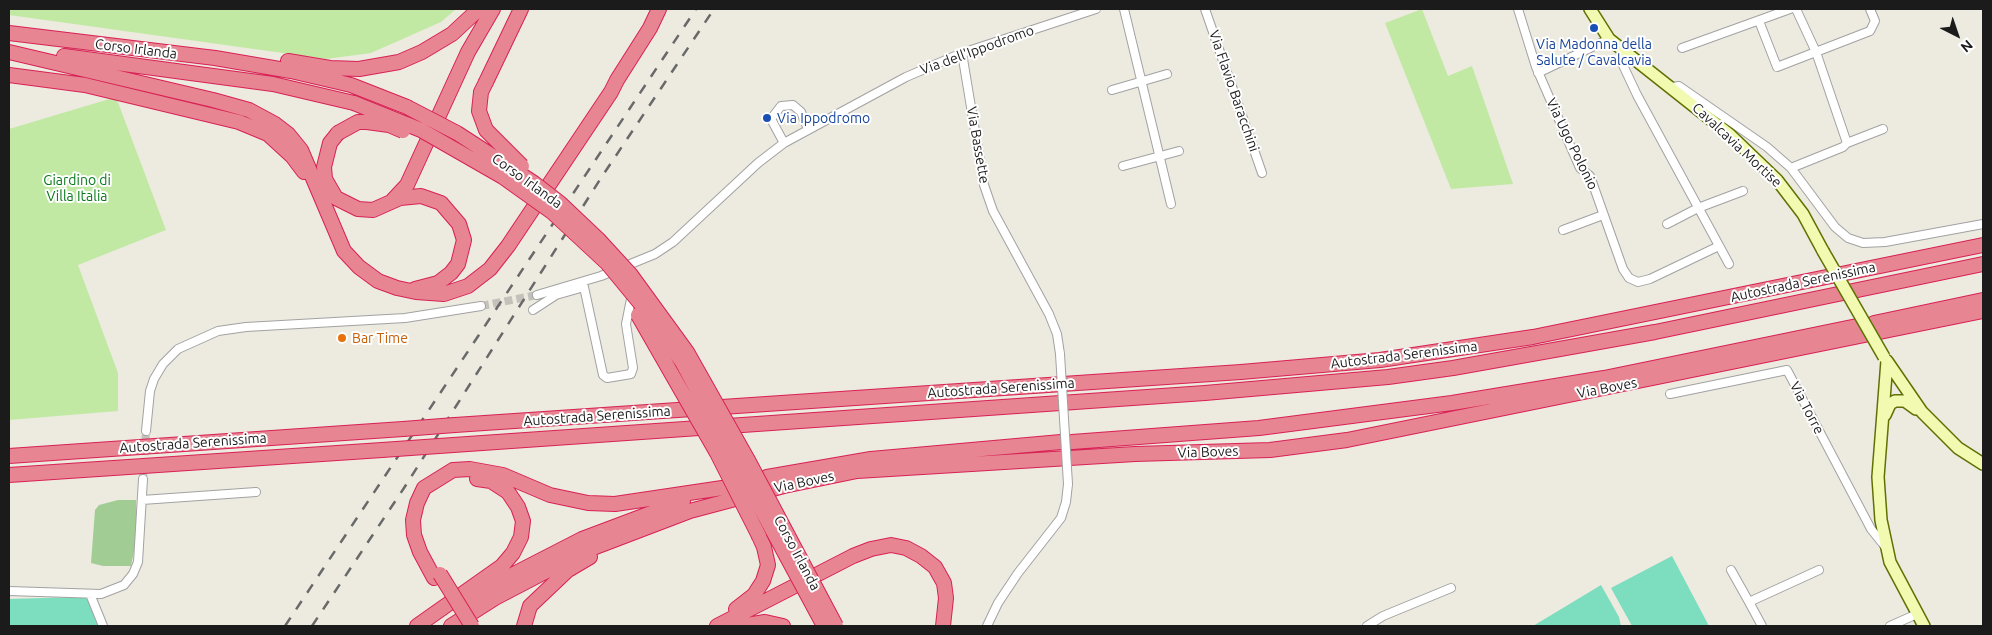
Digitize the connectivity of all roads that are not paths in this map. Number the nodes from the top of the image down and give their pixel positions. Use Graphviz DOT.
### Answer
graph roads {
  1 [pos="478,9"];
  2 [pos="493,9"];
  3 [pos="521,9"];
  4 [pos="1096,9"];
  5 [pos="1124,9"];
  6 [pos="1205,9"];
  7 [pos="1518,9"];
  8 [pos="1590,9"];
  9 [pos="1790,9"];
  10 [pos="1796,9"];
  11 [pos="1870,9"];
  12 [pos="1079,11"];
  13 [pos="658,12"];
  14 [pos="1759,21"];
  15 [pos="9,24"];
  16 [pos="9,34"];
  17 [pos="1607,35"];
  18 [pos="71,41"];
  19 [pos="1682,48"];
  20 [pos="1623,50"];
  21 [pos="9,51"];
  22 [pos="1816,52"];
  23 [pos="962,53"];
  24 [pos="215,58"];
  25 [pos="1538,72"];
  26 [pos="1167,74"];
  27 [pos="9,75"];
  28 [pos="1141,82"];
  29 [pos="1672,87"];
  30 [pos="1112,90"];
  31 [pos="808,129"];
  32 [pos="1883,129"];
  33 [pos="784,143"];
  34 [pos="1847,143"];
  35 [pos="1179,151"];
  36 [pos="1160,156"];
  37 [pos="484,166"];
  38 [pos="1123,166"];
  39 [pos="1791,168"];
  40 [pos="1262,173"];
  41 [pos="1743,190"];
  42 [pos="318,192"];
  43 [pos="393,200"];
  44 [pos="560,203"];
  45 [pos="1171,204"];
  46 [pos="1698,208"];
  47 [pos="1603,215"];
  48 [pos="1667,224"];
  49 [pos="1983,224"];
  50 [pos="1563,230"];
  51 [pos="1983,245"];
  52 [pos="1719,246"];
  53 [pos="607,263"];
  54 [pos="1729,264"];
  55 [pos="1983,264"];
  56 [pos="621,268"];
  57 [pos="408,290"];
  58 [pos="537,295"];
  59 [pos="1983,300"];
  60 [pos="481,306"];
  61 [pos="533,310"];
  62 [pos="1983,311"];
  63 [pos="1874,323"];
  64 [pos="1857,326"];
  65 [pos="1886,359"];
  66 [pos="1670,394"];
  67 [pos="1922,412"];
  68 [pos="1884,416"];
  69 [pos="146,431"];
  70 [pos="9,456"];
  71 [pos="1983,464"];
  72 [pos="9,475"];
  73 [pos="767,477"];
  74 [pos="143,479"];
  75 [pos="256,492"];
  76 [pos="142,500"];
  77 [pos="705,507"];
  78 [pos="1887,549"];
  79 [pos="1731,570"];
  80 [pos="1819,570"];
  81 [pos="437,576"];
  82 [pos="941,585"];
  83 [pos="1451,588"];
  84 [pos="9,591"];
  85 [pos="90,594"];
  86 [pos="1750,602"];
  87 [pos="464,603"];
  88 [pos="827,609"];
  89 [pos="450,612"];
  90 [pos="1917,614"];
  91 [pos="103,626"];
  92 [pos="417,626"];
  93 [pos="430,626"];
  94 [pos="451,626"];
  95 [pos="465,626"];
  96 [pos="472,626"];
  97 [pos="524,626"];
  98 [pos="709,626"];
  99 [pos="717,626"];
  100 [pos="726,626"];
  101 [pos="741,626"];
  102 [pos="783,626"];
  103 [pos="824,626"];
  104 [pos="836,626"];
  105 [pos="840,626"];
  106 [pos="932,626"];
  107 [pos="943,626"];
  108 [pos="987,626"];
  109 [pos="1367,626"];
  110 [pos="1762,626"];
  111 [pos="1890,626"];
  112 [pos="1924,626"];
  1 -- 24 [label="highway"];
  2 -- 43 [label="highway"];
  3 -- 44 [label="highway, bridge"];
  4 -- 12 [label="street, Via dell'Ippodromo"];
  5 -- 28 [label="street"];
  6 -- 40 [label="street, Via Flavio Baracchini"];
  7 -- 25 [label="street, Via Ugo Polonio"];
  8 -- 17 [label="street"];
  9 -- 14 [label="street"];
  10 -- 22 [label="street"];
  11 -- 22 [label="street"];
  12 -- 23 [label="street, Via dell'Ippodromo"];
  13 -- 57 [label="highway"];
  14 -- 19 [label="street"];
  14 -- 22 [label="street"];
  15 -- 18 [label="highway"];
  16 -- 18 [label="highway, Corso Irlanda"];
  17 -- 20 [label="street, Cavalcavia Mortise"];
  17 -- 25 [label="street"];
  18 -- 24 [label="highway, Corso Irlanda"];
  20 -- 29 [label="street, Cavalcavia Mortise"];
  20 -- 46 [label="street"];
  21 -- 37 [label="highway, Corso Irlanda, bridge"];
  21 -- 42 [label="highway"];
  22 -- 34 [label="street"];
  23 -- 31 [label="street, Via dell'Ippodromo"];
  23 -- 108 [label="street, Via Bassette, bridge"];
  24 -- 44 [label="highway, Corso Irlanda, bridge"];
  25 -- 47 [label="street, Via Ugo Polonio"];
  26 -- 28 [label="street"];
  27 -- 42 [label="highway"];
  28 -- 30 [label="street"];
  28 -- 36 [label="street"];
  29 -- 39 [label="street"];
  29 -- 65 [label="street, Cavalcavia Mortise, bridge"];
  31 -- 33 [label="street, Via dell'Ippodromo"];
  31 -- 33 [label="street"];
  32 -- 34 [label="street"];
  33 -- 56 [label="street, Via dell'Ippodromo"];
  34 -- 39 [label="street"];
  35 -- 36 [label="street"];
  36 -- 38 [label="street"];
  36 -- 45 [label="street"];
  37 -- 43 [label="highway, bridge"];
  37 -- 53 [label="highway, Corso Irlanda, bridge"];
  39 -- 49 [label="street"];
  41 -- 46 [label="street"];
  42 -- 57 [label="highway"];
  43 -- 57 [label="highway"];
  44 -- 88 [label="highway, Corso Irlanda, bridge"];
  46 -- 48 [label="street"];
  46 -- 52 [label="street"];
  47 -- 50 [label="street"];
  47 -- 52 [label="street, Via Ugo Polonio"];
  51 -- 70 [label="highway, Autostrada Serenissima, bridge"];
  52 -- 54 [label="street"];
  53 -- 98 [label="highway, bridge"];
  53 -- 103 [label="highway, Corso Irlanda, bridge"];
  55 -- 72 [label="highway, Autostrada Serenissima, bridge"];
  56 -- 58 [label="street, Via dell'Ippodromo"];
  56 -- 61 [label="street"];
  59 -- 63 [label="highway"];
  60 -- 69 [label="street"];
  62 -- 77 [label="highway, Via Boves"];
  64 -- 73 [label="highway, Via Boves"];
  65 -- 67 [label="street, Cavalcavia Mortise"];
  65 -- 68 [label="street"];
  66 -- 78 [label="street, Via Torre"];
  67 -- 68 [label="street, Cavalcavia Mortise"];
  67 -- 71 [label="street, Cavalcavia Mortise"];
  68 -- 78 [label="street"];
  74 -- 76 [label="street"];
  75 -- 76 [label="street"];
  76 -- 85 [label="street"];
  77 -- 94 [label="highway, Via Boves"];
  77 -- 97 [label="highway"];
  78 -- 90 [label="street"];
  79 -- 86 [label="street"];
  80 -- 86 [label="street"];
  81 -- 87 [label="highway"];
  81 -- 92 [label="highway"];
  81 -- 95 [label="highway"];
  81 -- 96 [label="highway, bridge"];
  82 -- 99 [label="highway"];
  82 -- 100 [label="highway"];
  82 -- 106 [label="highway"];
  82 -- 107 [label="highway"];
  83 -- 109 [label="street"];
  84 -- 85 [label="street"];
  85 -- 91 [label="street"];
  86 -- 110 [label="street"];
  88 -- 104 [label="highway, Corso Irlanda, bridge"];
  88 -- 105 [label="highway, bridge"];
  89 -- 93 [label="highway"];
  90 -- 111 [label="street"];
  90 -- 112 [label="street"];
  101 -- 102 [label="highway"];
}
